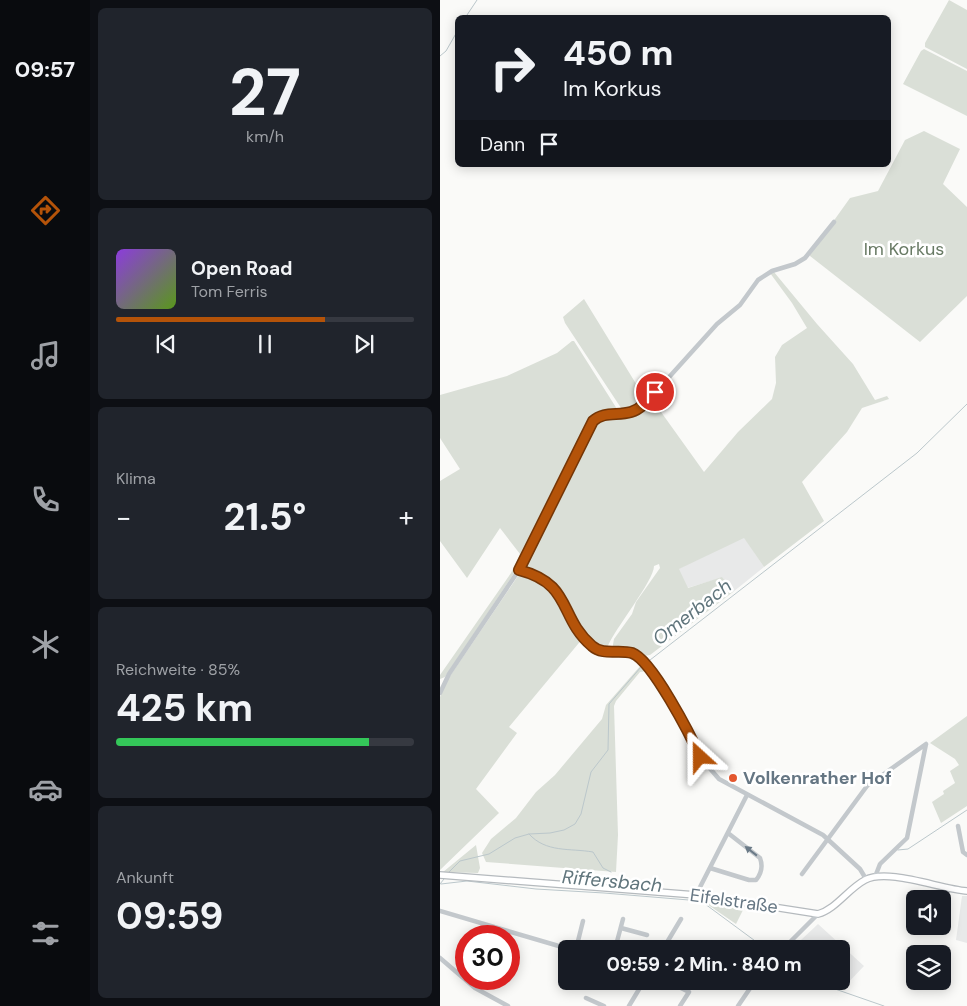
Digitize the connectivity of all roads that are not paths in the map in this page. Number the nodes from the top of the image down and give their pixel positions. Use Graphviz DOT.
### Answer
graph roads {
  1 [pos="834,222"];
  2 [pos="519,570"];
  3 [pos="440,693"];
  4 [pos="748,795"];
  5 [pos="958,826"];
  6 [pos="728,833"];
  7 [pos="828,838"];
  8 [pos="967,855"];
  9 [pos="710,868"];
  10 [pos="802,874"];
  11 [pos="441,875"];
  12 [pos="875,877"];
  13 [pos="866,879"];
  14 [pos="967,891"];
  15 [pos="696,895"];
  16 [pos="440,911"];
  17 [pos="818,914"];
  18 [pos="623,919"];
  19 [pos="681,919"];
  20 [pos="583,921"];
  21 [pos="621,928"];
  22 [pos="647,934"];
  23 [pos="578,940"];
  24 [pos="618,940"];
  25 [pos="669,940"];
  26 [pos="792,940"];
  27 [pos="558,946"];
  28 [pos="440,958"];
  29 [pos="639,990"];
  30 [pos="685,990"];
  31 [pos="748,990"];
  32 [pos="586,998"];
  33 [pos="508,1006"];
  34 [pos="604,1006"];
  35 [pos="629,1006"];
  36 [pos="680,1006"];
  37 [pos="738,1006"];
  1 -- 2 [label="street"];
  2 -- 3 [label="street"];
  2 -- 4 [label="street"];
  4 -- 6 [label="street"];
  4 -- 7 [label="street"];
  5 -- 8 [label="street"];
  6 -- 9 [label="street"];
  9 -- 6 [label="street, one-way"];
  7 -- 10 [label="street"];
  7 -- 12 [label="street"];
  7 -- 13 [label="street"];
  9 -- 15 [label="street"];
  11 -- 15 [label="main road, Eifelstraße"];
  12 -- 13 [label="main road"];
  12 -- 14 [label="main road"];
  13 -- 17 [label="main road"];
  15 -- 17 [label="main road, Eifelstraße"];
  16 -- 27 [label="street"];
  17 -- 26 [label="street"];
  18 -- 21 [label="street"];
  19 -- 25 [label="street"];
  20 -- 23 [label="street"];
  21 -- 22 [label="street"];
  21 -- 24 [label="street"];
  28 -- 33 [label="street"];
  29 -- 35 [label="street"];
  30 -- 36 [label="street"];
  31 -- 37 [label="street"];
  32 -- 34 [label="street"];
}
